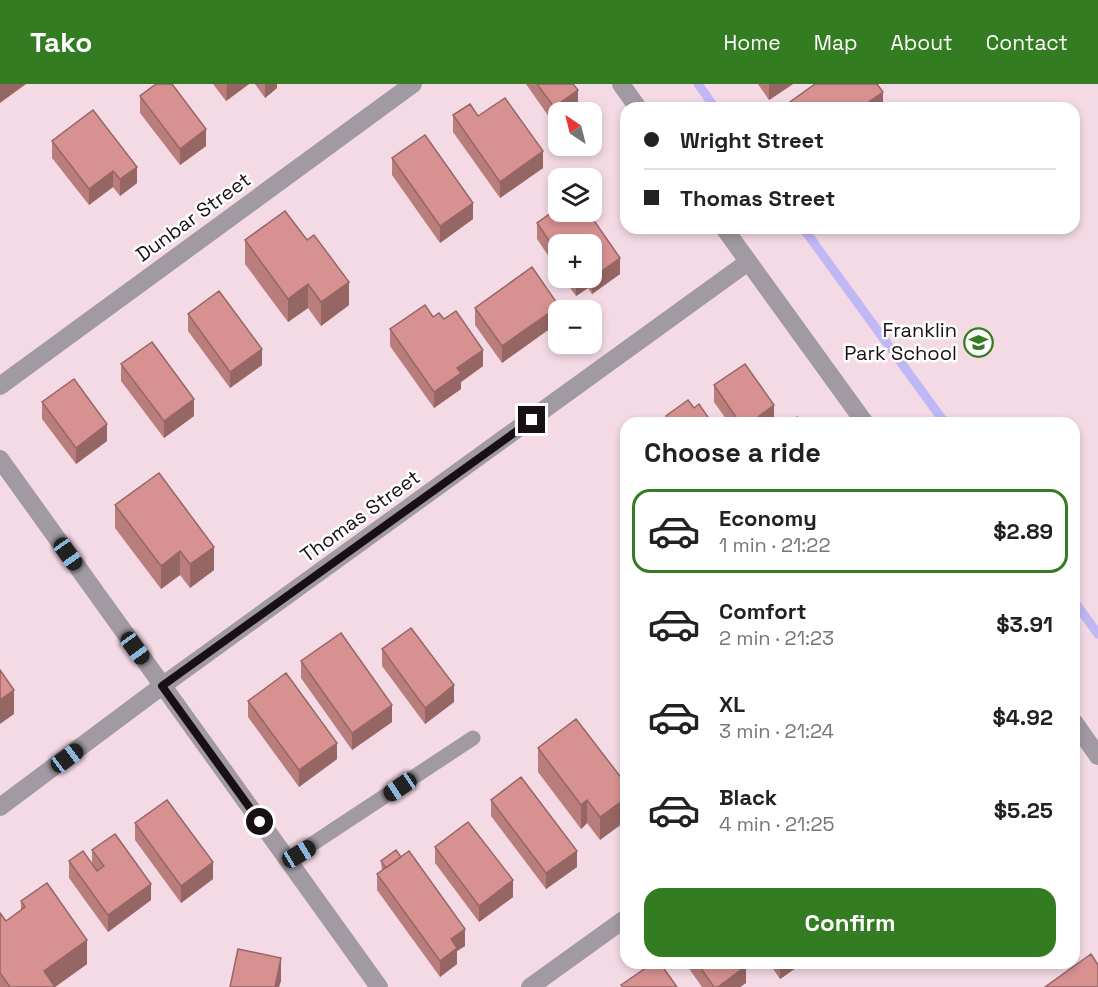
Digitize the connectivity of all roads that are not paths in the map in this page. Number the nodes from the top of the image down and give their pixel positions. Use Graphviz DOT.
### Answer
graph roads {
  1 [pos="413,84"];
  2 [pos="621,84"];
  3 [pos="634,102"];
  4 [pos="728,234"];
  5 [pos="748,262"];
  6 [pos="0,386"];
  7 [pos="861,417"];
  8 [pos="0,459"];
  9 [pos="162,686"];
  10 [pos="1080,730"];
  11 [pos="473,738"];
  12 [pos="1098,756"];
  13 [pos="0,807"];
  14 [pos="288,860"];
  15 [pos="620,922"];
  16 [pos="379,987"];
  17 [pos="530,987"];
  1 -- 6 [label="street, Dunbar Street"];
  2 -- 3 [label="street"];
  4 -- 5 [label="street"];
  5 -- 7 [label="street"];
  5 -- 9 [label="street, Thomas Street"];
  8 -- 9 [label="street"];
  9 -- 13 [label="street, Thomas Street"];
  9 -- 14 [label="street"];
  10 -- 12 [label="street"];
  11 -- 14 [label="lane"];
  14 -- 16 [label="street"];
  15 -- 17 [label="street"];
}
